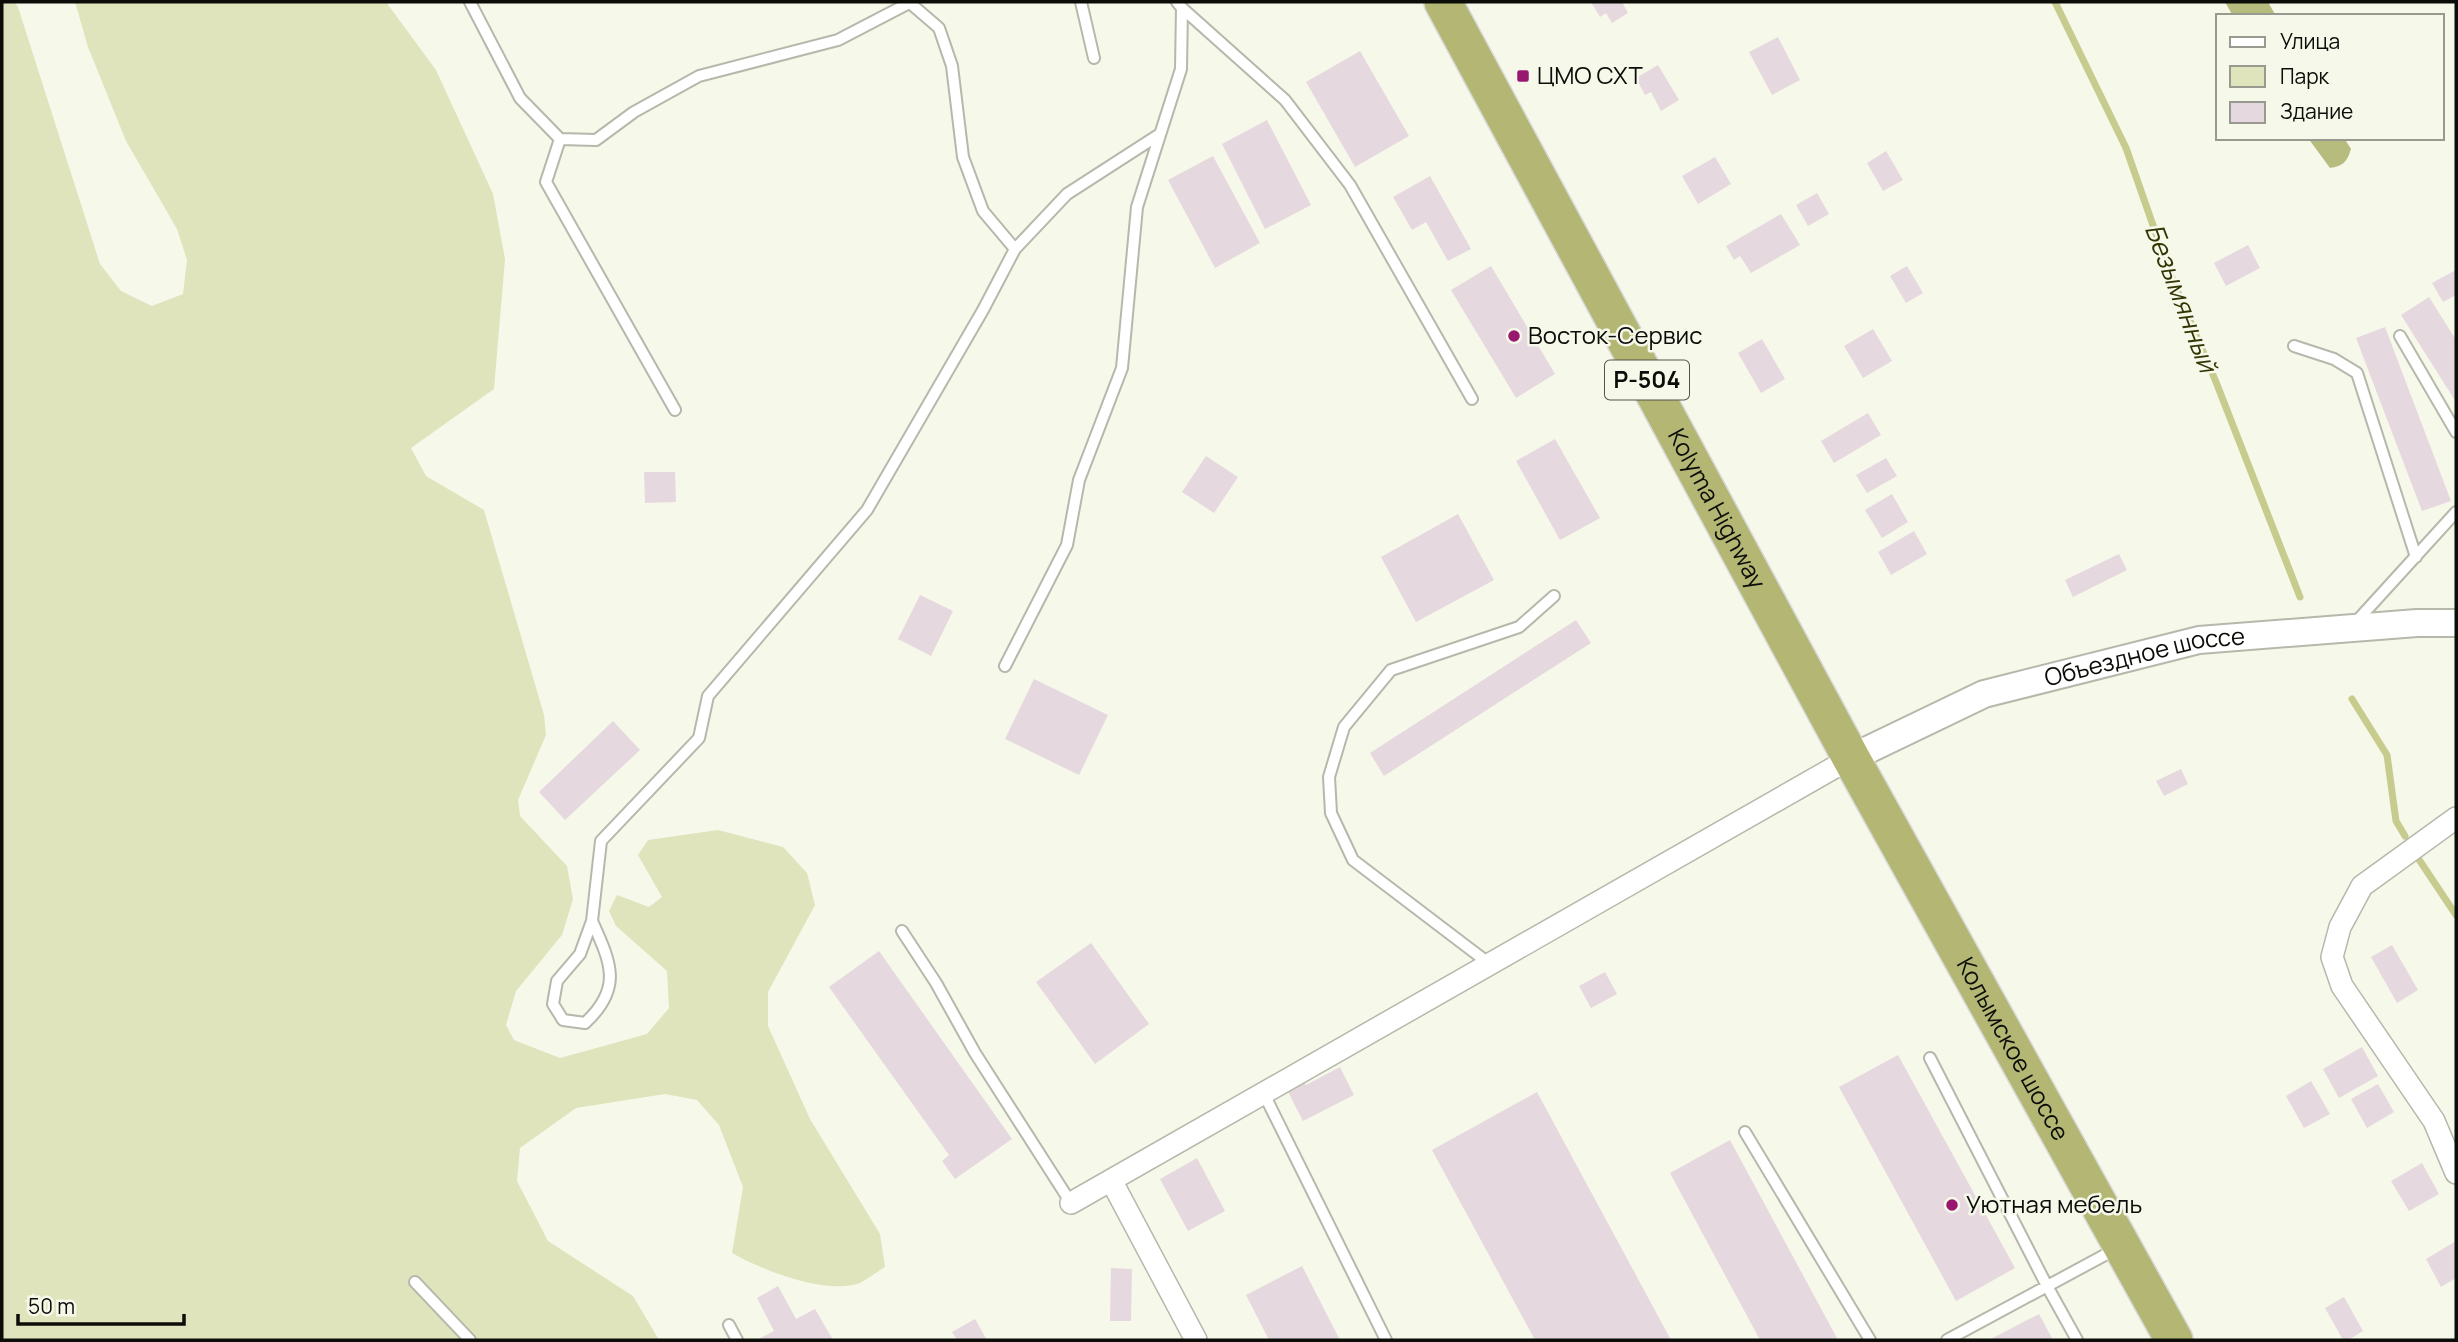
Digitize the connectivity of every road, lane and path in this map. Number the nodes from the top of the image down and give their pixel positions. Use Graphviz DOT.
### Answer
graph roads {
  1 [pos="470,2"];
  2 [pos="910,2"];
  3 [pos="1081,2"];
  4 [pos="1443,2"];
  5 [pos="1179,5"];
  6 [pos="1094,58"];
  7 [pos="1160,134"];
  8 [pos="559,139"];
  9 [pos="1015,249"];
  10 [pos="2400,336"];
  11 [pos="2294,346"];
  12 [pos="1472,399"];
  13 [pos="675,410"];
  14 [pos="2456,432"];
  15 [pos="2456,512"];
  16 [pos="2416,557"];
  17 [pos="1555,596"];
  18 [pos="2456,623"];
  19 [pos="2350,628"];
  20 [pos="1006,666"];
  21 [pos="1851,758"];
  22 [pos="2456,818"];
  23 [pos="592,921"];
  24 [pos="902,931"];
  25 [pos="1491,965"];
  26 [pos="1930,1058"];
  27 [pos="1264,1094"];
  28 [pos="1745,1132"];
  29 [pos="2456,1173"];
  30 [pos="1111,1180"];
  31 [pos="1071,1203"];
  32 [pos="2122,1246"];
  33 [pos="415,1283"];
  34 [pos="2047,1286"];
  35 [pos="729,1325"];
  36 [pos="470,1340"];
  37 [pos="737,1340"];
  38 [pos="1196,1340"];
  39 [pos="1386,1340"];
  40 [pos="1870,1340"];
  41 [pos="1947,1340"];
  42 [pos="2077,1340"];
  43 [pos="2174,1340"];
  1 -- 8 [label="lane"];
  2 -- 8 [label="lane"];
  2 -- 9 [label="lane"];
  3 -- 6 [label="lane"];
  4 -- 21 [label="highway, Kolyma Highway / Р-504"];
  5 -- 7 [label="lane"];
  5 -- 12 [label="lane"];
  7 -- 9 [label="lane"];
  7 -- 20 [label="lane"];
  8 -- 13 [label="lane"];
  9 -- 23 [label="lane"];
  10 -- 14 [label="lane"];
  11 -- 16 [label="lane"];
  15 -- 16 [label="lane"];
  16 -- 19 [label="lane"];
  17 -- 25 [label="lane"];
  18 -- 19 [label="street, Объездное шоссе"];
  19 -- 21 [label="street, Объездное шоссе"];
  21 -- 25 [label="street"];
  21 -- 32 [label="highway, Колымское шоссе"];
  22 -- 29 [label="street"];
  23 -- 23 [label="lane"];
  24 -- 31 [label="lane"];
  25 -- 27 [label="street"];
  26 -- 34 [label="lane"];
  27 -- 30 [label="street"];
  27 -- 39 [label="lane"];
  28 -- 40 [label="lane"];
  30 -- 31 [label="street"];
  30 -- 38 [label="street"];
  32 -- 34 [label="lane"];
  32 -- 43 [label="highway, Колымское шоссе"];
  33 -- 36 [label="lane"];
  34 -- 41 [label="lane"];
  34 -- 42 [label="lane"];
  35 -- 37 [label="lane"];
}
